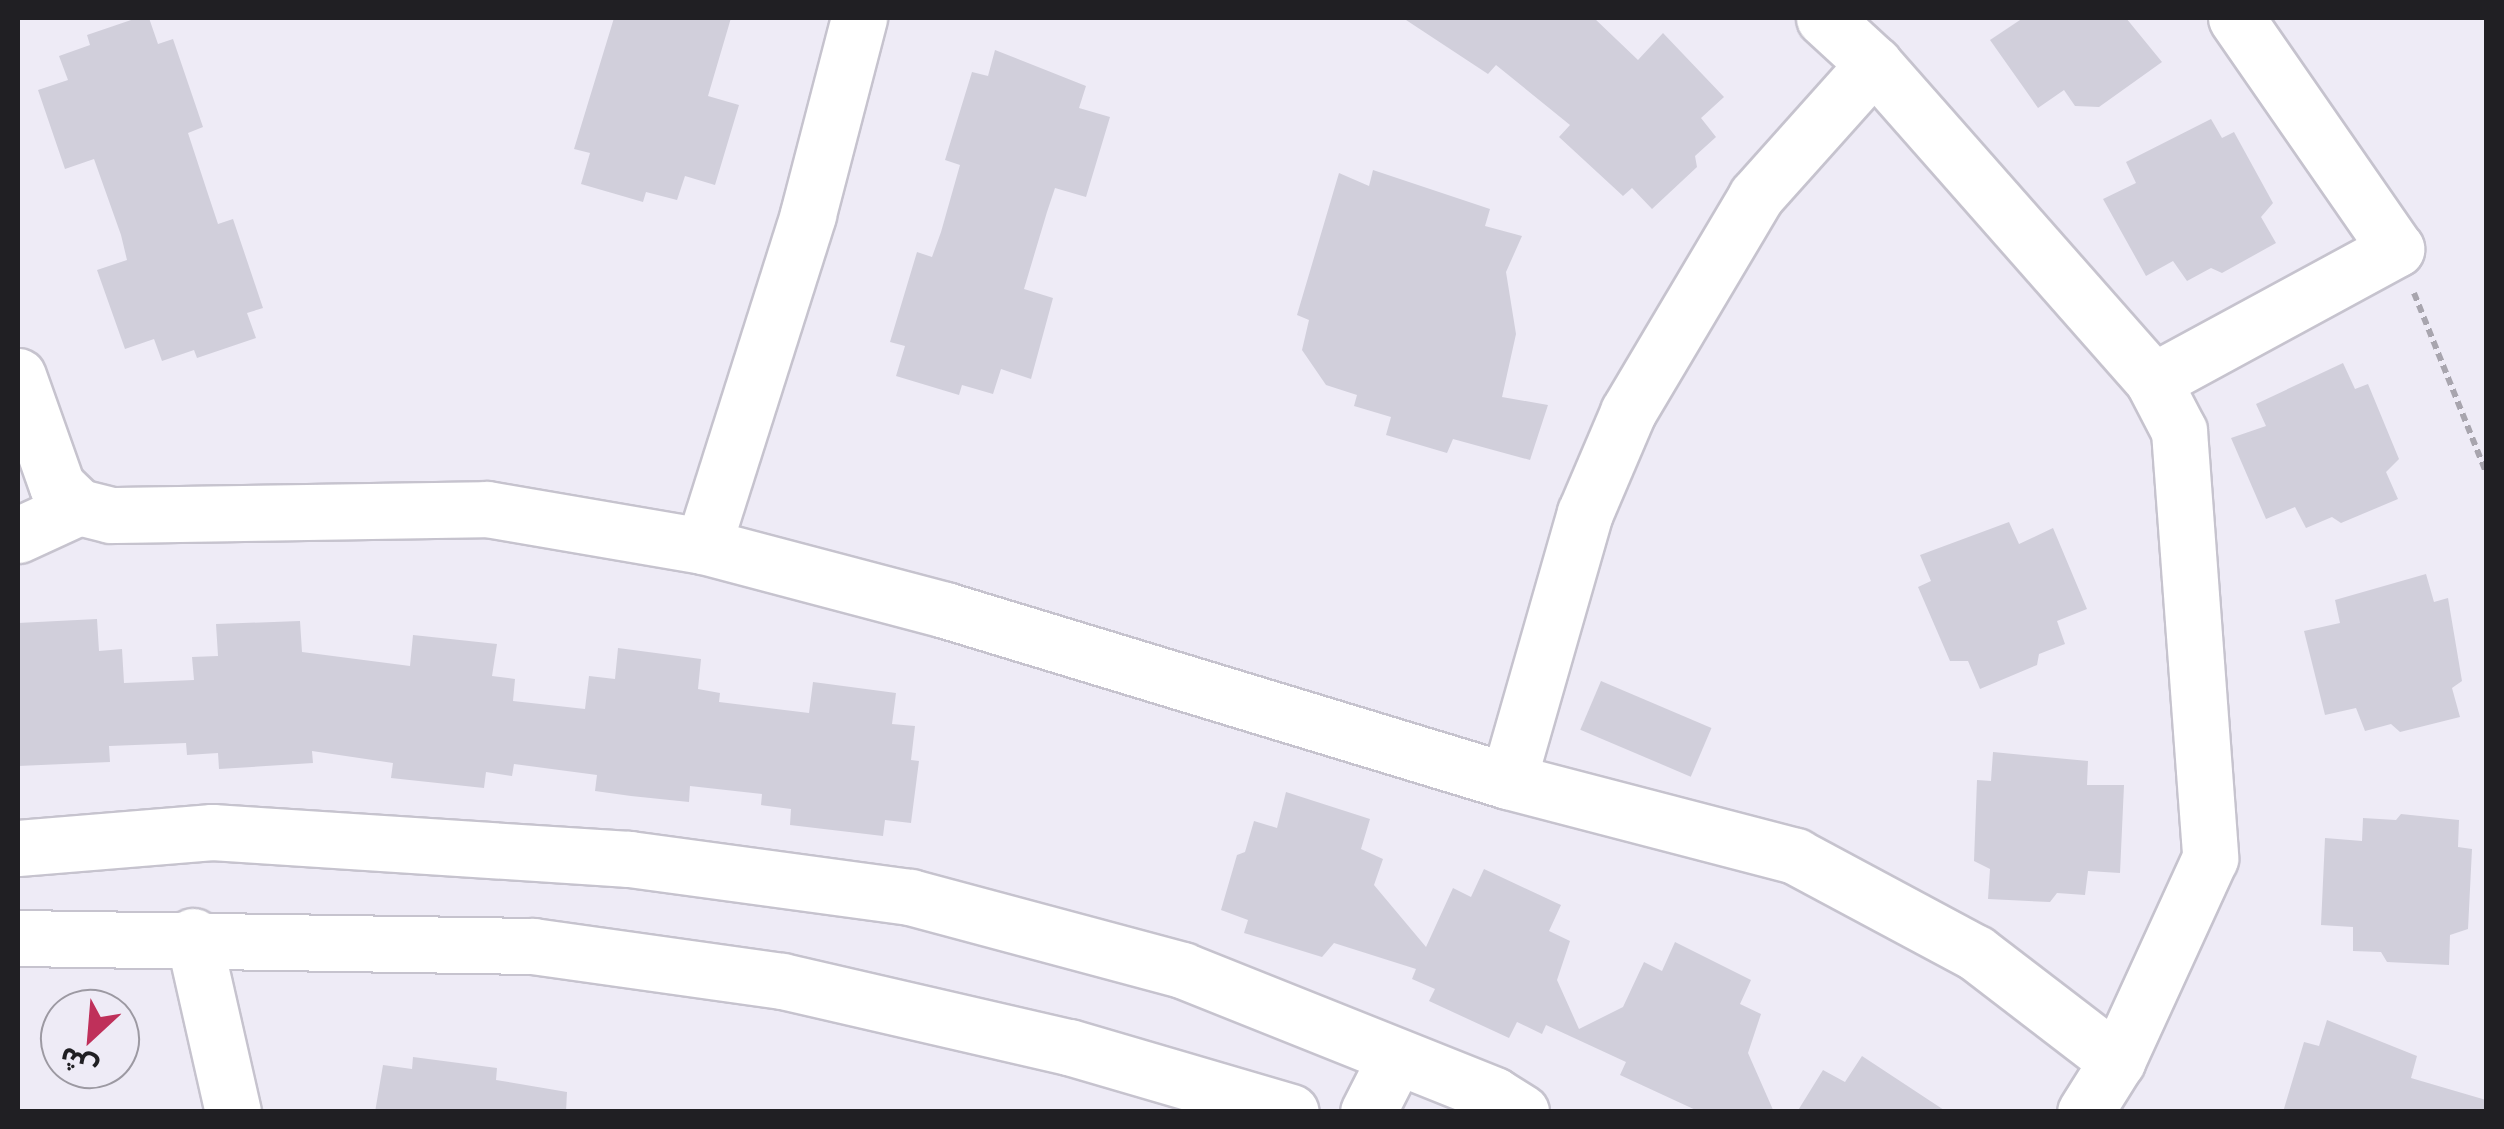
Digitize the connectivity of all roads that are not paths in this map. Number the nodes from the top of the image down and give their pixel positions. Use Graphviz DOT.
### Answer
graph roads {
  1 [pos="858,18"];
  2 [pos="1824,18"];
  3 [pos="2236,18"];
  4 [pos="1874,64"];
  5 [pos="18,376"];
  6 [pos="2153,381"];
  7 [pos="79,507"];
  8 [pos="18,536"];
  9 [pos="703,546"];
  10 [pos="1508,781"];
  11 [pos="18,848"];
  12 [pos="193,936"];
  13 [pos="18,938"];
  14 [pos="1396,1057"];
  15 [pos="2116,1061"];
  16 [pos="233,1112"];
  17 [pos="1291,1112"];
  18 [pos="1368,1112"];
  19 [pos="1521,1112"];
  20 [pos="2086,1112"];
  1 -- 9 [label="street"];
  2 -- 4 [label="street"];
  3 -- 6 [label="street"];
  4 -- 6 [label="street"];
  4 -- 10 [label="street"];
  5 -- 7 [label="street"];
  6 -- 15 [label="street"];
  7 -- 8 [label="street"];
  7 -- 9 [label="street"];
  9 -- 10 [label="street"];
  10 -- 15 [label="street"];
  11 -- 14 [label="street"];
  12 -- 13 [label="street"];
  12 -- 16 [label="street"];
  12 -- 17 [label="street"];
  14 -- 18 [label="street"];
  14 -- 19 [label="street"];
  15 -- 20 [label="street"];
}
